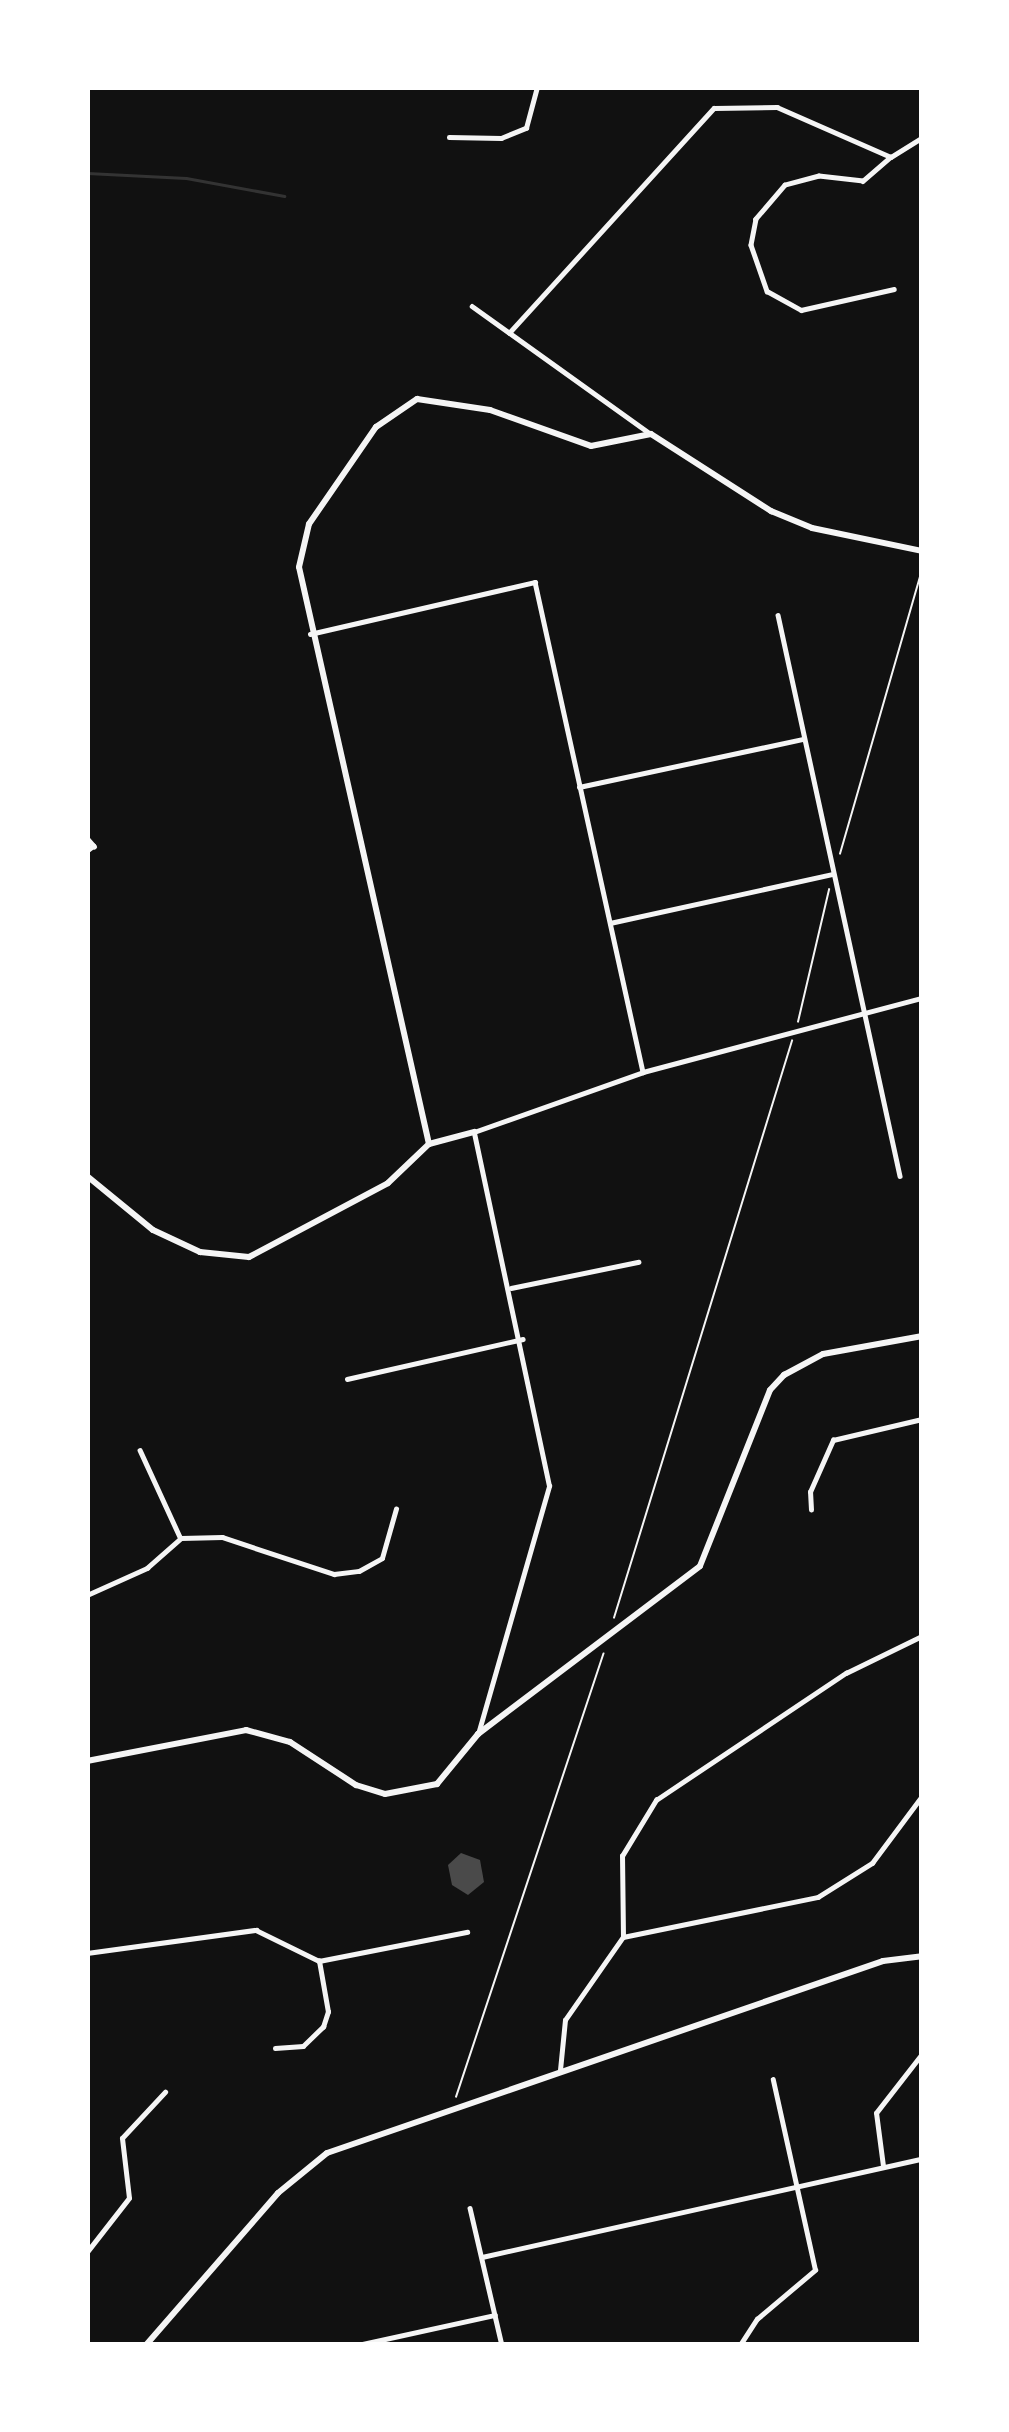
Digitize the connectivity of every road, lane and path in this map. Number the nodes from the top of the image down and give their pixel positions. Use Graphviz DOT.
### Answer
graph roads {
  1 [pos="538,87"];
  2 [pos="449,137"];
  3 [pos="922,138"];
  4 [pos="891,157"];
  5 [pos="894,289"];
  6 [pos="472,306"];
  7 [pos="509,333"];
  8 [pos="651,434"];
  9 [pos="922,550"];
  10 [pos="922,569"];
  11 [pos="778,615"];
  12 [pos="310,634"];
  13 [pos="805,738"];
  14 [pos="579,787"];
  15 [pos="87,838"];
  16 [pos="87,851"];
  17 [pos="835,873"];
  18 [pos="610,923"];
  19 [pos="922,998"];
  20 [pos="864,1011"];
  21 [pos="796,1029"];
  22 [pos="643,1072"];
  23 [pos="474,1132"];
  24 [pos="429,1144"];
  25 [pos="900,1175"];
  26 [pos="87,1176"];
  27 [pos="638,1262"];
  28 [pos="511,1288"];
  29 [pos="922,1336"];
  30 [pos="523,1339"];
  31 [pos="346,1379"];
  32 [pos="922,1419"];
  33 [pos="140,1450"];
  34 [pos="396,1508"];
  35 [pos="811,1510"];
  36 [pos="181,1538"];
  37 [pos="87,1594"];
  38 [pos="608,1636"];
  39 [pos="922,1636"];
  40 [pos="478,1734"];
  41 [pos="87,1761"];
  42 [pos="922,1796"];
  43 [pos="467,1932"];
  44 [pos="622,1937"];
  45 [pos="87,1953"];
  46 [pos="922,1956"];
  47 [pos="319,1961"];
  48 [pos="275,2048"];
  49 [pos="922,2054"];
  50 [pos="560,2070"];
  51 [pos="773,2080"];
  52 [pos="165,2092"];
  53 [pos="453,2106"];
  54 [pos="922,2158"];
  55 [pos="883,2166"];
  56 [pos="798,2188"];
  57 [pos="470,2208"];
  58 [pos="87,2252"];
  59 [pos="482,2258"];
  60 [pos="495,2315"];
  61 [pos="146,2345"];
  62 [pos="358,2345"];
  63 [pos="502,2345"];
  64 [pos="740,2345"];
  1 -- 2 [label="street"];
  3 -- 4 [label="street"];
  4 -- 5 [label="street"];
  4 -- 7 [label="street"];
  6 -- 7 [label="street"];
  7 -- 8 [label="street"];
  8 -- 9 [label="street"];
  8 -- 12 [label="street"];
  10 -- 17 [label="path"];
  11 -- 13 [label="street"];
  12 -- 14 [label="street"];
  12 -- 24 [label="street"];
  13 -- 14 [label="street"];
  13 -- 17 [label="street"];
  14 -- 18 [label="street"];
  15 -- 16 [label="street"];
  17 -- 18 [label="street"];
  17 -- 20 [label="street"];
  17 -- 21 [label="path"];
  18 -- 22 [label="street"];
  19 -- 20 [label="street"];
  20 -- 21 [label="street"];
  20 -- 25 [label="street"];
  21 -- 22 [label="street"];
  21 -- 38 [label="path"];
  22 -- 23 [label="street"];
  23 -- 24 [label="street"];
  23 -- 28 [label="street"];
  24 -- 26 [label="street"];
  27 -- 28 [label="street"];
  28 -- 30 [label="street"];
  29 -- 38 [label="street"];
  30 -- 31 [label="street"];
  30 -- 40 [label="street"];
  32 -- 35 [label="street"];
  33 -- 36 [label="street"];
  34 -- 36 [label="street"];
  36 -- 37 [label="street"];
  38 -- 40 [label="street"];
  38 -- 53 [label="path"];
  39 -- 44 [label="street"];
  40 -- 41 [label="street"];
  42 -- 44 [label="street"];
  43 -- 47 [label="street"];
  44 -- 50 [label="street"];
  45 -- 47 [label="street"];
  46 -- 50 [label="street"];
  47 -- 48 [label="street"];
  49 -- 55 [label="street"];
  50 -- 53 [label="street"];
  51 -- 56 [label="street"];
  52 -- 58 [label="street"];
  53 -- 61 [label="street"];
  54 -- 55 [label="street"];
  55 -- 56 [label="street"];
  56 -- 59 [label="street"];
  56 -- 64 [label="street"];
  57 -- 59 [label="street"];
  59 -- 60 [label="street"];
  60 -- 62 [label="street"];
  60 -- 63 [label="street"];
}
